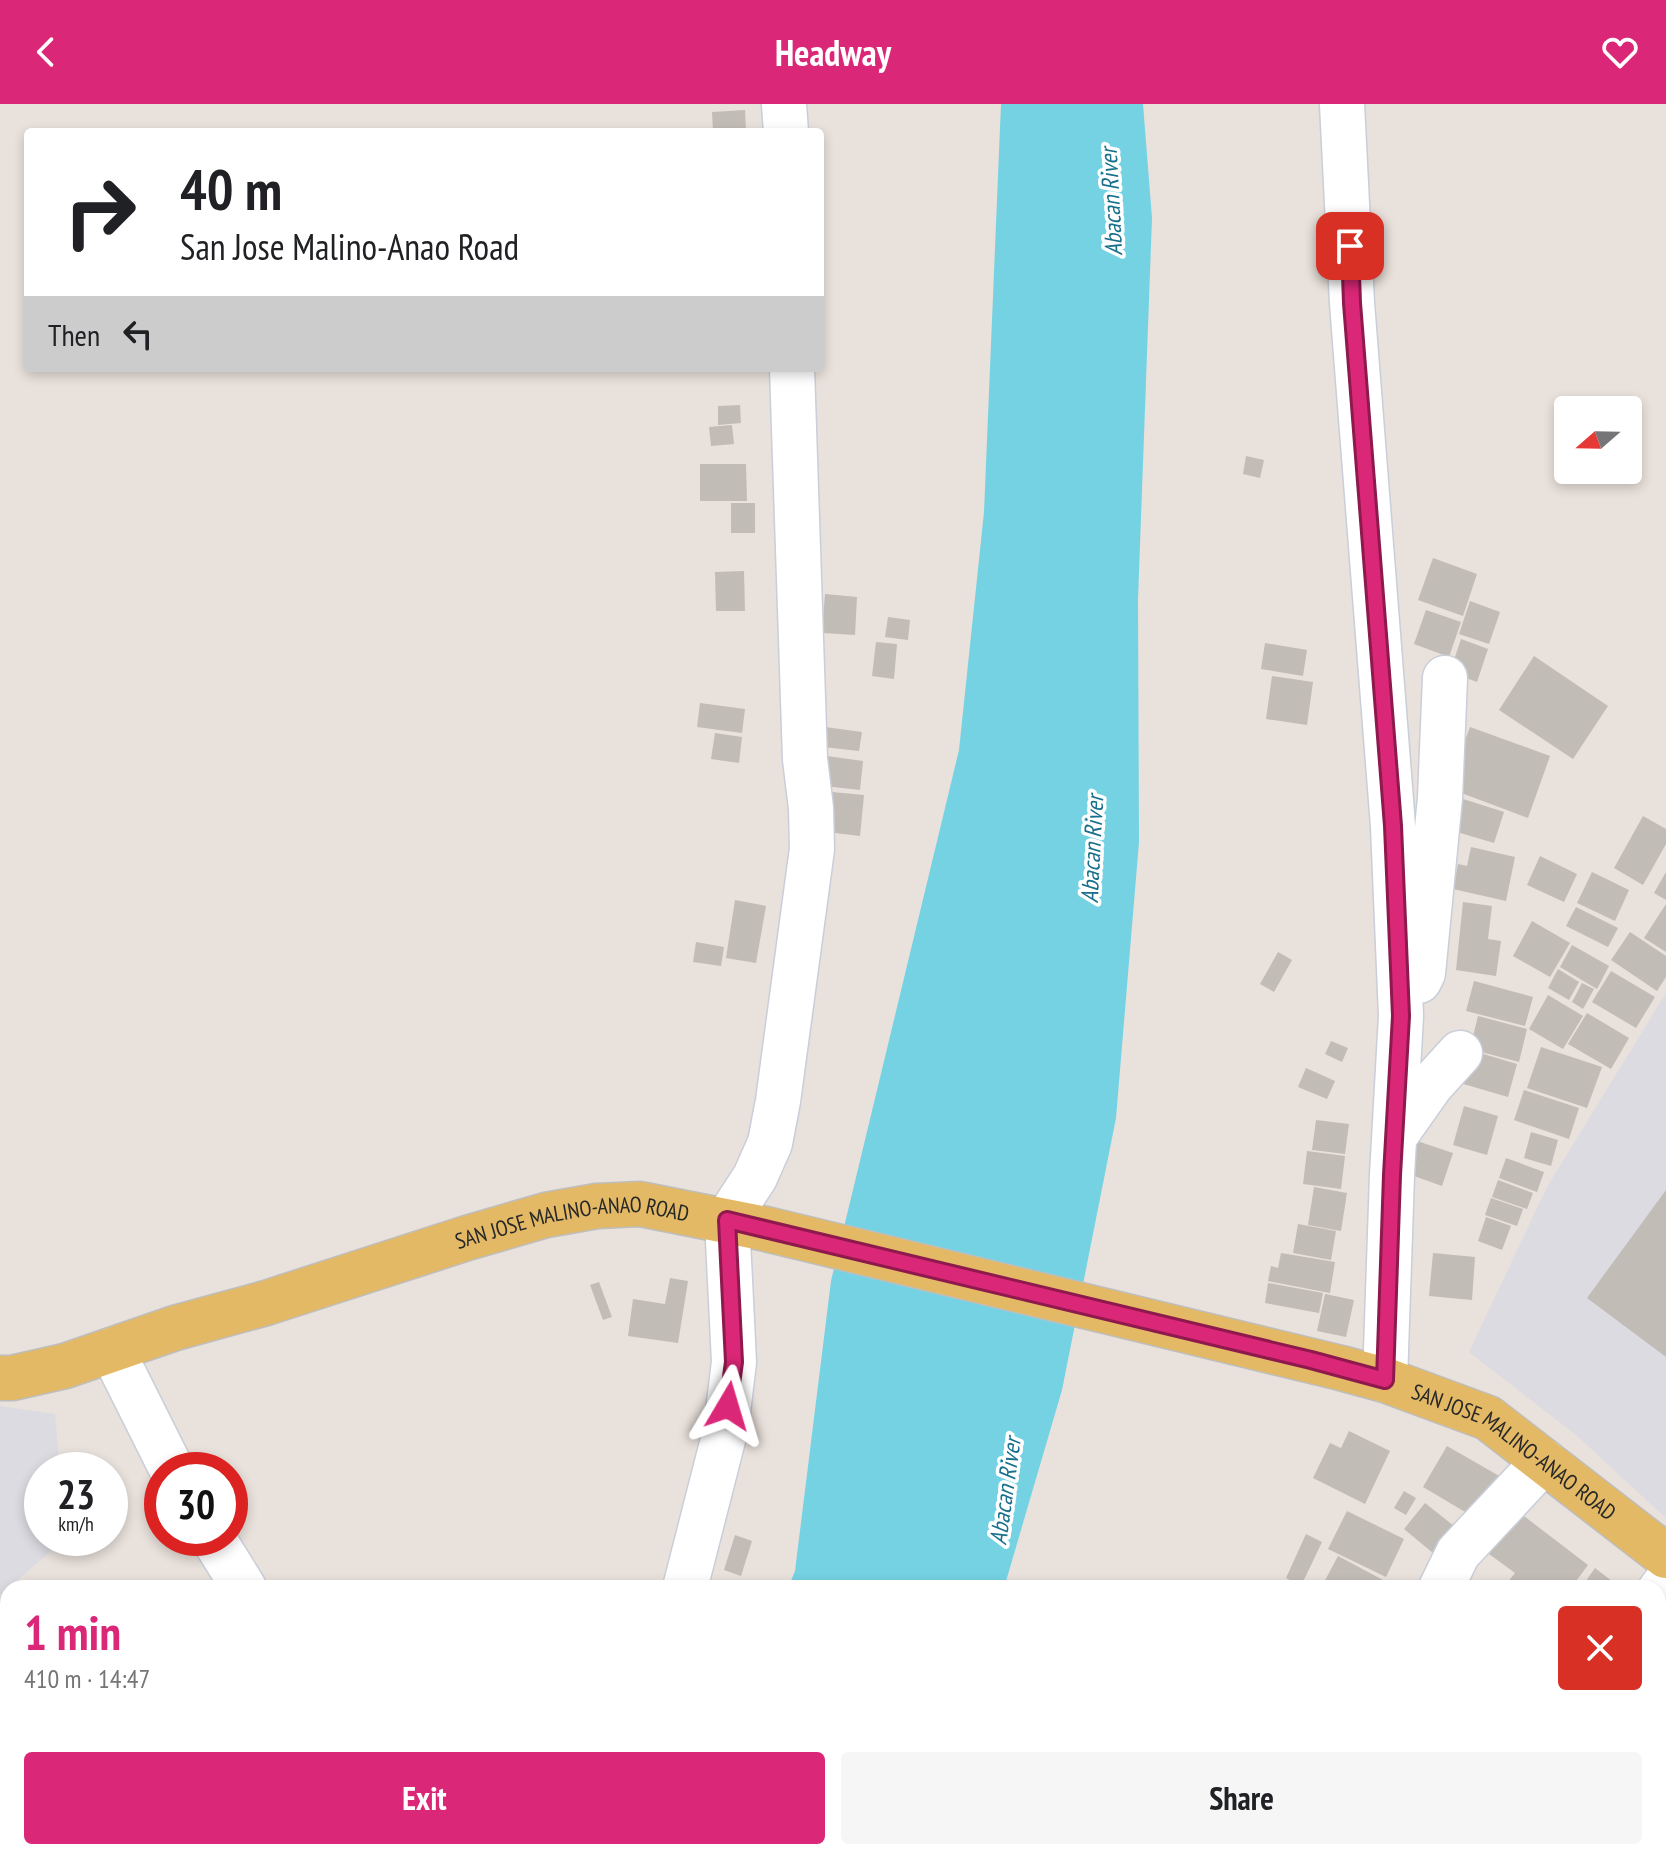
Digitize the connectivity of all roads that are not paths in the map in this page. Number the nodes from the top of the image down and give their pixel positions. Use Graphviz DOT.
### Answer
graph roads {
  1 [pos="784,104"];
  2 [pos="1342,104"];
  3 [pos="786,128"];
  4 [pos="792,372"];
  5 [pos="1445,678"];
  6 [pos="1401,1016"];
  7 [pos="1460,1053"];
  8 [pos="1395,1136"];
  9 [pos="747,1224"];
  10 [pos="112,1350"];
  11 [pos="0,1378"];
  12 [pos="1385,1380"];
  13 [pos="163,1452"];
  14 [pos="1544,1461"];
  15 [pos="224,1556"];
  16 [pos="1666,1556"];
  17 [pos="239,1580"];
  18 [pos="687,1580"];
  19 [pos="1445,1580"];
  1 -- 3 [label="street"];
  2 -- 6 [label="street"];
  4 -- 9 [label="street"];
  5 -- 6 [label="street"];
  6 -- 8 [label="street"];
  7 -- 8 [label="street"];
  8 -- 12 [label="street"];
  9 -- 10 [label="main road, SAN JOSE MALINO-ANAO ROAD"];
  9 -- 12 [label="main road, SAN JOSE MALINO-ANAO ROAD"];
  9 -- 18 [label="street"];
  10 -- 11 [label="main road, SAN JOSE MALINO-ANAO ROAD"];
  10 -- 13 [label="street"];
  12 -- 14 [label="main road, SAN JOSE MALINO-ANAO ROAD"];
  14 -- 16 [label="main road, SAN JOSE MALINO-ANAO ROAD"];
  14 -- 19 [label="street"];
  15 -- 17 [label="street"];
}
